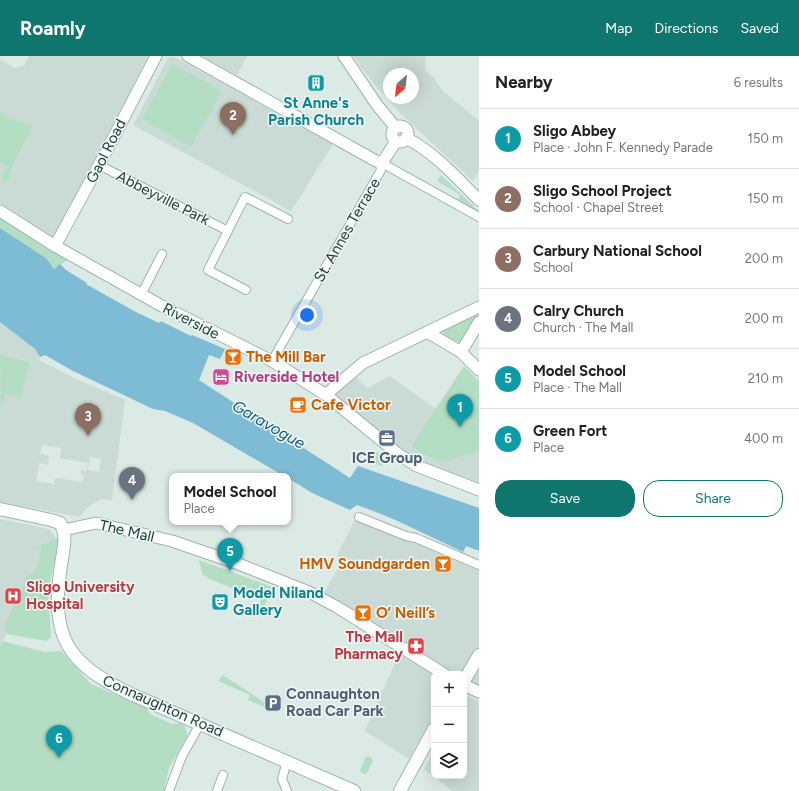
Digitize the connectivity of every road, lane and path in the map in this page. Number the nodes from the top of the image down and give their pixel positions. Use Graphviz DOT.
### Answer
graph roads {
  1 [pos="156,56"];
  2 [pos="188,56"];
  3 [pos="344,56"];
  4 [pos="401,140"];
  5 [pos="380,162"];
  6 [pos="100,165"];
  7 [pos="479,200"];
  8 [pos="0,211"];
  9 [pos="479,217"];
  10 [pos="288,219"];
  11 [pos="228,231"];
  12 [pos="56,246"];
  13 [pos="162,254"];
  14 [pos="246,290"];
  15 [pos="141,295"];
  16 [pos="479,307"];
  17 [pos="479,322"];
  18 [pos="427,332"];
  19 [pos="461,352"];
  20 [pos="272,361"];
  21 [pos="479,370"];
  22 [pos="326,395"];
  23 [pos="479,490"];
  24 [pos="0,509"];
  25 [pos="359,517"];
  26 [pos="64,530"];
  27 [pos="479,565"];
  28 [pos="479,655"];
  29 [pos="439,671"];
  30 [pos="467,676"];
  31 [pos="467,686"];
  32 [pos="479,692"];
  33 [pos="200,724"];
  34 [pos="431,734"];
  35 [pos="286,761"];
  36 [pos="223,775"];
  37 [pos="169,791"];
  38 [pos="217,791"];
  39 [pos="287,791"];
  40 [pos="354,791"];
  41 [pos="400,791"];
  1 -- 6 [label="street, Gaol Road"];
  2 -- 5 [label="street"];
  3 -- 4 [label="street"];
  4 -- 5 [label="street"];
  4 -- 7 [label="street"];
  5 -- 9 [label="street, St. Annes Terrace"];
  5 -- 20 [label="street, St. Annes Terrace"];
  6 -- 11 [label="street, Abbeyville Park"];
  6 -- 12 [label="street, Gaol Road"];
  8 -- 12 [label="street, Riverside"];
  10 -- 11 [label="street, Abbeyville Park"];
  11 -- 14 [label="street, Abbeyville Park"];
  12 -- 15 [label="street, Riverside"];
  13 -- 15 [label="street"];
  15 -- 20 [label="street, Riverside"];
  16 -- 18 [label="street"];
  17 -- 19 [label="street"];
  18 -- 19 [label="street"];
  18 -- 22 [label="street"];
  19 -- 21 [label="street"];
  20 -- 22 [label="street, Riverside"];
  22 -- 23 [label="street, Riverside"];
  24 -- 26 [label="main road"];
  25 -- 27 [label="street"];
  26 -- 29 [label="street, The Mall"];
  26 -- 33 [label="main road, Connaughton Road"];
  28 -- 30 [label="main road"];
  31 -- 32 [label="street"];
  33 -- 35 [label="main road, Connaughton Road"];
  33 -- 37 [label="street"];
  34 -- 41 [label="main road"];
  35 -- 39 [label="street"];
  35 -- 40 [label="main road, Connaughton Road"];
  36 -- 38 [label="street"];
}
